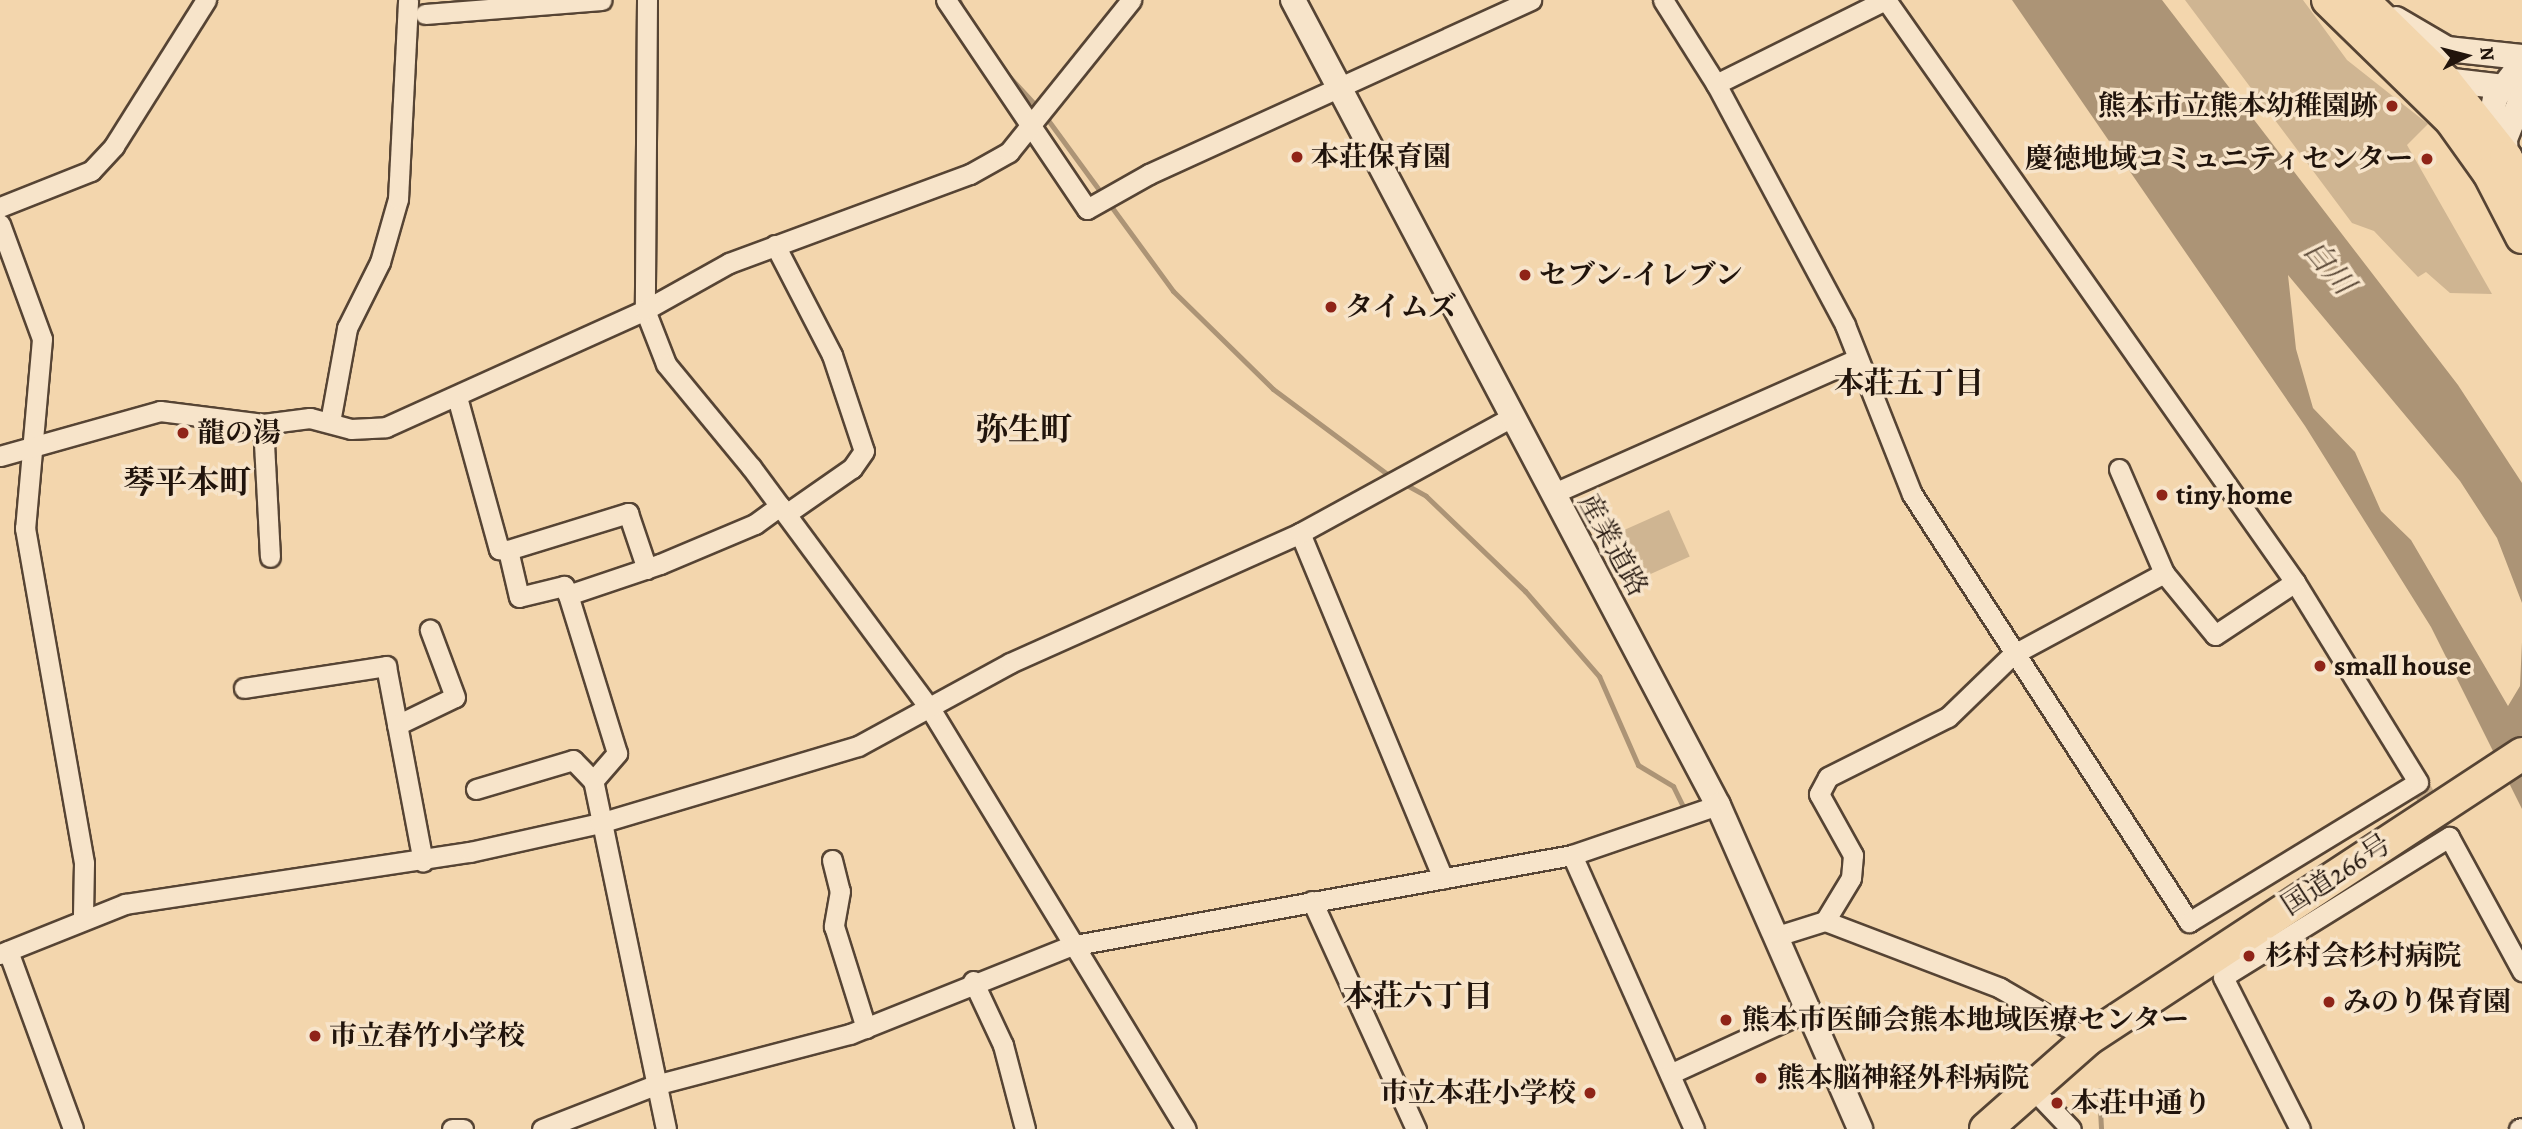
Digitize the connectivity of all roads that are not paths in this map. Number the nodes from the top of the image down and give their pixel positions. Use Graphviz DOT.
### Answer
graph roads {
  1 [pos="206,0"];
  2 [pos="408,0"];
  3 [pos="601,0"];
  4 [pos="647,0"];
  5 [pos="946,0"];
  6 [pos="1131,0"];
  7 [pos="1293,0"];
  8 [pos="1531,0"];
  9 [pos="1662,0"];
  10 [pos="1886,0"];
  11 [pos="2328,0"];
  12 [pos="2362,0"];
  13 [pos="2370,0"];
  14 [pos="1498,7"];
  15 [pos="425,14"];
  16 [pos="2522,57"];
  17 [pos="2522,63"];
  18 [pos="2407,75"];
  19 [pos="2445,81"];
  20 [pos="1716,84"];
  21 [pos="1339,91"];
  22 [pos="2515,91"];
  23 [pos="1031,121"];
  24 [pos="2484,130"];
  25 [pos="2498,165"];
  26 [pos="2522,189"];
  27 [pos="0,207"];
  28 [pos="0,224"];
  29 [pos="2522,237"];
  30 [pos="775,245"];
  31 [pos="645,310"];
  32 [pos="1856,360"];
  33 [pos="457,397"];
  34 [pos="1512,417"];
  35 [pos="330,422"];
  36 [pos="263,424"];
  37 [pos="29,445"];
  38 [pos="0,456"];
  39 [pos="2119,469"];
  40 [pos="1552,494"];
  41 [pos="783,510"];
  42 [pos="1300,533"];
  43 [pos="508,550"];
  44 [pos="270,557"];
  45 [pos="647,569"];
  46 [pos="2164,573"];
  47 [pos="2295,582"];
  48 [pos="568,595"];
  49 [pos="430,630"];
  50 [pos="2012,655"];
  51 [pos="244,688"];
  52 [pos="930,710"];
  53 [pos="397,724"];
  54 [pos="2522,754"];
  55 [pos="593,781"];
  56 [pos="476,789"];
  57 [pos="1718,805"];
  58 [pos="600,823"];
  59 [pos="1572,855"];
  60 [pos="832,860"];
  61 [pos="423,862"];
  62 [pos="1443,879"];
  63 [pos="1312,901"];
  64 [pos="83,916"];
  65 [pos="1825,921"];
  66 [pos="1777,936"];
  67 [pos="1070,946"];
  68 [pos="4,953"];
  69 [pos="2522,971"];
  70 [pos="973,981"];
  71 [pos="1809,1010"];
  72 [pos="866,1028"];
  73 [pos="2088,1039"];
  74 [pos="1670,1074"];
  75 [pos="655,1085"];
  76 [pos="2030,1086"];
  77 [pos="1408,1126"];
  78 [pos="73,1129"];
  79 [pos="452,1129"];
  80 [pos="463,1129"];
  81 [pos="542,1129"];
  82 [pos="666,1129"];
  83 [pos="1025,1129"];
  84 [pos="1186,1129"];
  85 [pos="1694,1129"];
  86 [pos="1860,1129"];
  87 [pos="1986,1129"];
  88 [pos="2071,1129"];
  89 [pos="2300,1129"];
  1 -- 27 [label="street"];
  2 -- 35 [label="street"];
  3 -- 15 [label="street"];
  4 -- 31 [label="street"];
  5 -- 23 [label="street"];
  6 -- 23 [label="street"];
  7 -- 21 [label="street, 産業道路"];
  8 -- 14 [label="street"];
  9 -- 20 [label="street"];
  10 -- 20 [label="street"];
  10 -- 47 [label="street"];
  11 -- 18 [label="highway"];
  12 -- 19 [label="highway"];
  13 -- 16 [label="street"];
  14 -- 21 [label="street"];
  17 -- 22 [label="street"];
  18 -- 19 [label="street"];
  18 -- 25 [label="highway"];
  19 -- 22 [label="street"];
  19 -- 24 [label="highway"];
  20 -- 32 [label="street"];
  21 -- 23 [label="street"];
  21 -- 34 [label="street, 産業道路"];
  22 -- 24 [label="street"];
  22 -- 25 [label="street"];
  23 -- 30 [label="street"];
  24 -- 25 [label="highway"];
  25 -- 26 [label="highway"];
  25 -- 29 [label="highway"];
  28 -- 37 [label="street"];
  30 -- 31 [label="street"];
  30 -- 41 [label="street"];
  31 -- 33 [label="street"];
  31 -- 41 [label="street"];
  32 -- 40 [label="street"];
  32 -- 50 [label="street"];
  33 -- 35 [label="street"];
  33 -- 43 [label="street"];
  34 -- 40 [label="street, 産業道路"];
  34 -- 42 [label="street"];
  35 -- 36 [label="street"];
  36 -- 37 [label="street"];
  36 -- 44 [label="street"];
  37 -- 38 [label="street"];
  37 -- 64 [label="street"];
  39 -- 46 [label="street"];
  40 -- 57 [label="street, 産業道路"];
  41 -- 45 [label="street"];
  41 -- 52 [label="street"];
  42 -- 52 [label="street"];
  42 -- 62 [label="street"];
  43 -- 45 [label="street"];
  43 -- 48 [label="street"];
  45 -- 48 [label="street"];
  46 -- 47 [label="street"];
  46 -- 50 [label="street"];
  47 -- 50 [label="street"];
  48 -- 55 [label="street"];
  49 -- 53 [label="street"];
  50 -- 65 [label="street"];
  51 -- 53 [label="street"];
  52 -- 58 [label="street"];
  52 -- 67 [label="street"];
  53 -- 61 [label="street"];
  54 -- 73 [label="highway, 国道266号"];
  55 -- 56 [label="street"];
  55 -- 58 [label="street"];
  57 -- 59 [label="street"];
  57 -- 66 [label="street, 産業道路"];
  58 -- 61 [label="street"];
  58 -- 75 [label="street"];
  59 -- 62 [label="street"];
  59 -- 74 [label="street"];
  60 -- 72 [label="street"];
  61 -- 64 [label="street"];
  62 -- 63 [label="street"];
  63 -- 67 [label="street"];
  63 -- 77 [label="street"];
  64 -- 68 [label="street"];
  65 -- 66 [label="street"];
  65 -- 73 [label="street"];
  66 -- 71 [label="street, 産業道路"];
  67 -- 70 [label="street"];
  67 -- 84 [label="street"];
  68 -- 78 [label="street"];
  69 -- 89 [label="street"];
  70 -- 72 [label="street"];
  70 -- 83 [label="street"];
  71 -- 74 [label="street"];
  71 -- 86 [label="street, 産業道路"];
  72 -- 75 [label="street"];
  73 -- 76 [label="highway, 国道266号"];
  74 -- 85 [label="street"];
  75 -- 81 [label="street"];
  75 -- 82 [label="street"];
  76 -- 87 [label="highway, 国道266号"];
  76 -- 88 [label="street"];
  79 -- 80 [label="street"];
}
